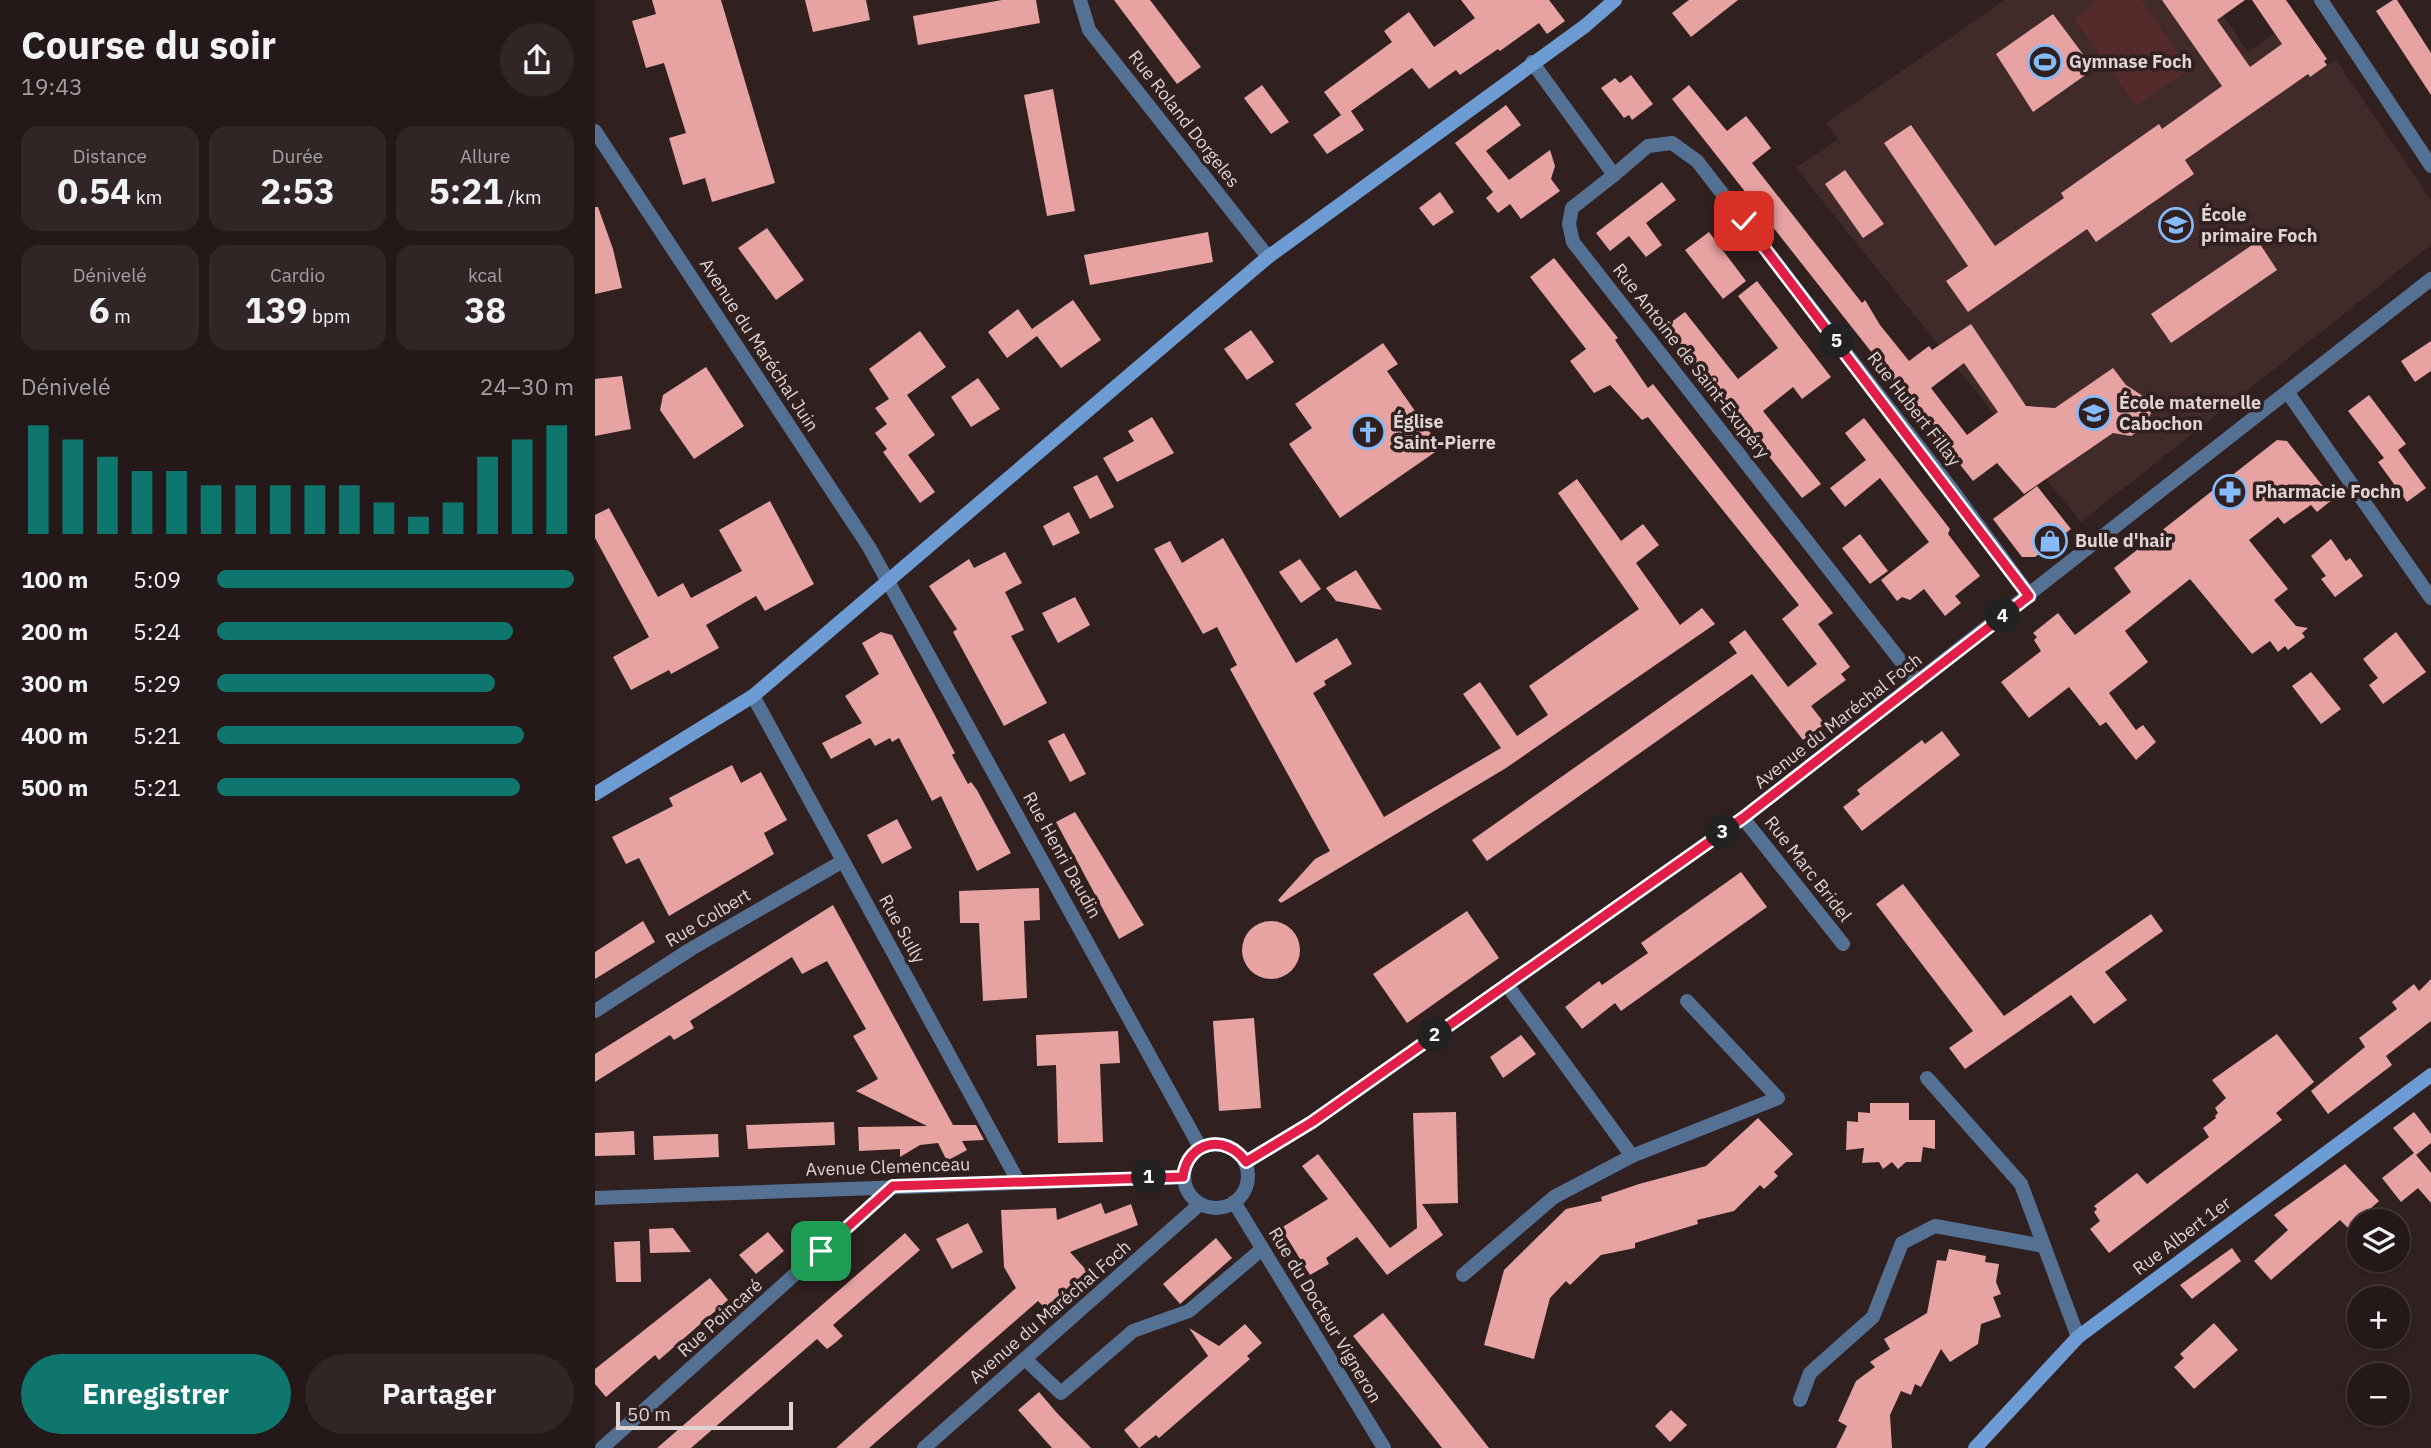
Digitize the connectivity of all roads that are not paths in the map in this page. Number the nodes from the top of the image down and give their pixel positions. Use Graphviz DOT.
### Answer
graph roads {
  1 [pos="1080,0"];
  2 [pos="1615,0"];
  3 [pos="2321,0"];
  4 [pos="1532,62"];
  5 [pos="595,131"];
  6 [pos="2431,166"];
  7 [pos="1614,175"];
  8 [pos="1268,257"];
  9 [pos="2431,279"];
  10 [pos="2288,393"];
  11 [pos="890,581"];
  12 [pos="2029,596"];
  13 [pos="2431,598"];
  14 [pos="1917,683"];
  15 [pos="753,695"];
  16 [pos="595,794"];
  17 [pos="1743,818"];
  18 [pos="843,862"];
  19 [pos="1843,944"];
  20 [pos="1507,985"];
  21 [pos="1687,1001"];
  22 [pos="595,1011"];
  23 [pos="2431,1075"];
  24 [pos="1927,1078"];
  25 [pos="1200,1147"];
  26 [pos="1632,1157"];
  27 [pos="1246,1162"];
  28 [pos="1183,1177"];
  29 [pos="1018,1181"];
  30 [pos="893,1186"];
  31 [pos="595,1198"];
  32 [pos="1234,1202"];
  33 [pos="1200,1204"];
  34 [pos="2044,1246"];
  35 [pos="1262,1249"];
  36 [pos="1463,1275"];
  37 [pos="2078,1337"];
  38 [pos="1025,1359"];
  39 [pos="1800,1400"];
  40 [pos="601,1448"];
  41 [pos="924,1448"];
  42 [pos="1384,1448"];
  43 [pos="1975,1448"];
  1 -- 8 [label="street, Rue Roland Dorgeles"];
  2 -- 4 [label="street"];
  3 -- 6 [label="street"];
  4 -- 7 [label="street"];
  4 -- 8 [label="street"];
  5 -- 11 [label="street, Avenue du Maréchal Juin"];
  7 -- 12 [label="street, Rue Hubert Fillay"];
  7 -- 14 [label="street, Rue Antoine de Saint-Exupéry"];
  8 -- 11 [label="street"];
  9 -- 10 [label="street, Avenue du Maréchal Foch"];
  10 -- 12 [label="street, Avenue du Maréchal Foch"];
  10 -- 13 [label="street"];
  11 -- 15 [label="street"];
  11 -- 25 [label="street, Rue Henri Daudin"];
  12 -- 14 [label="street, Avenue du Maréchal Foch"];
  14 -- 17 [label="street, Avenue du Maréchal Foch"];
  15 -- 16 [label="street"];
  15 -- 18 [label="street, Rue Sully"];
  17 -- 19 [label="street, Rue Marc Bridel"];
  17 -- 20 [label="street, Avenue du Maréchal Foch"];
  18 -- 22 [label="street, Rue Colbert"];
  18 -- 29 [label="street, Rue Sully"];
  20 -- 26 [label="street"];
  20 -- 27 [label="street, Avenue du Maréchal Foch"];
  21 -- 26 [label="street"];
  23 -- 37 [label="street, Rue Albert 1er"];
  24 -- 34 [label="street"];
  25 -- 27 [label="street"];
  25 -- 28 [label="street"];
  26 -- 36 [label="street"];
  27 -- 32 [label="street"];
  28 -- 29 [label="street, Avenue Clemenceau"];
  28 -- 33 [label="street"];
  29 -- 30 [label="street, Avenue Clemenceau"];
  30 -- 31 [label="street, Avenue Clemenceau"];
  30 -- 40 [label="street, Rue Poincaré"];
  32 -- 33 [label="street"];
  32 -- 35 [label="street, Rue du Docteur Vigneron"];
  33 -- 38 [label="street, Avenue du Maréchal Foch"];
  34 -- 37 [label="street"];
  34 -- 39 [label="street"];
  35 -- 38 [label="street"];
  35 -- 42 [label="street, Rue du Docteur Vigneron"];
  37 -- 43 [label="street, Rue Albert 1er"];
  38 -- 41 [label="street, Avenue du Maréchal Foch"];
}
